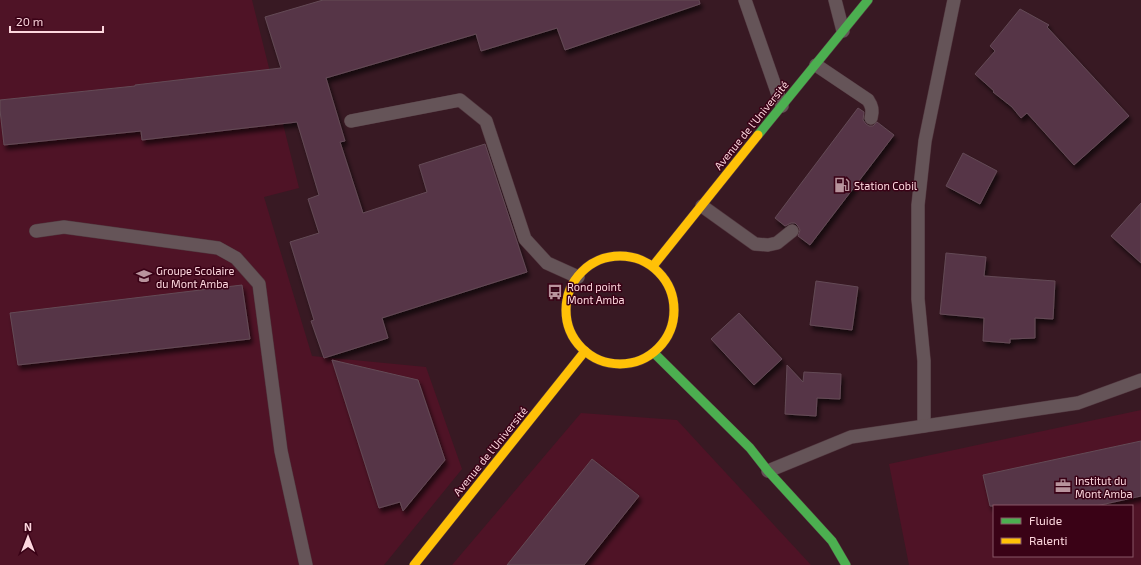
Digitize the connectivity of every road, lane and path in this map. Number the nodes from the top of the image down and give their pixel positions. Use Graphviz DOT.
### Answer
graph roads {
  1 [pos="745,0"];
  2 [pos="835,0"];
  3 [pos="868,0"];
  4 [pos="954,0"];
  5 [pos="843,31"];
  6 [pos="816,65"];
  7 [pos="782,106"];
  8 [pos="871,118"];
  9 [pos="351,121"];
  10 [pos="702,206"];
  11 [pos="36,231"];
  12 [pos="792,231"];
  13 [pos="653,266"];
  14 [pos="578,277"];
  15 [pos="585,352"];
  16 [pos="654,352"];
  17 [pos="1141,380"];
  18 [pos="924,426"];
  19 [pos="768,471"];
  20 [pos="306,565"];
  21 [pos="414,565"];
  22 [pos="846,565"];
  1 -- 7 [label="lane"];
  2 -- 5 [label="lane"];
  3 -- 5 [label="street, Avenue de l'Université"];
  4 -- 18 [label="lane"];
  5 -- 6 [label="street, Avenue de l'Université"];
  6 -- 7 [label="street, Avenue de l'Université"];
  6 -- 8 [label="lane"];
  7 -- 10 [label="street, Avenue de l'Université"];
  9 -- 14 [label="lane"];
  10 -- 12 [label="lane"];
  10 -- 13 [label="street, Avenue de l'Université"];
  11 -- 20 [label="lane"];
  13 -- 14 [label="street"];
  13 -- 16 [label="street"];
  14 -- 15 [label="street"];
  15 -- 16 [label="street"];
  15 -- 21 [label="street, Avenue de l'Université"];
  16 -- 19 [label="street"];
  17 -- 18 [label="lane"];
  18 -- 19 [label="lane"];
  19 -- 22 [label="street"];
}
